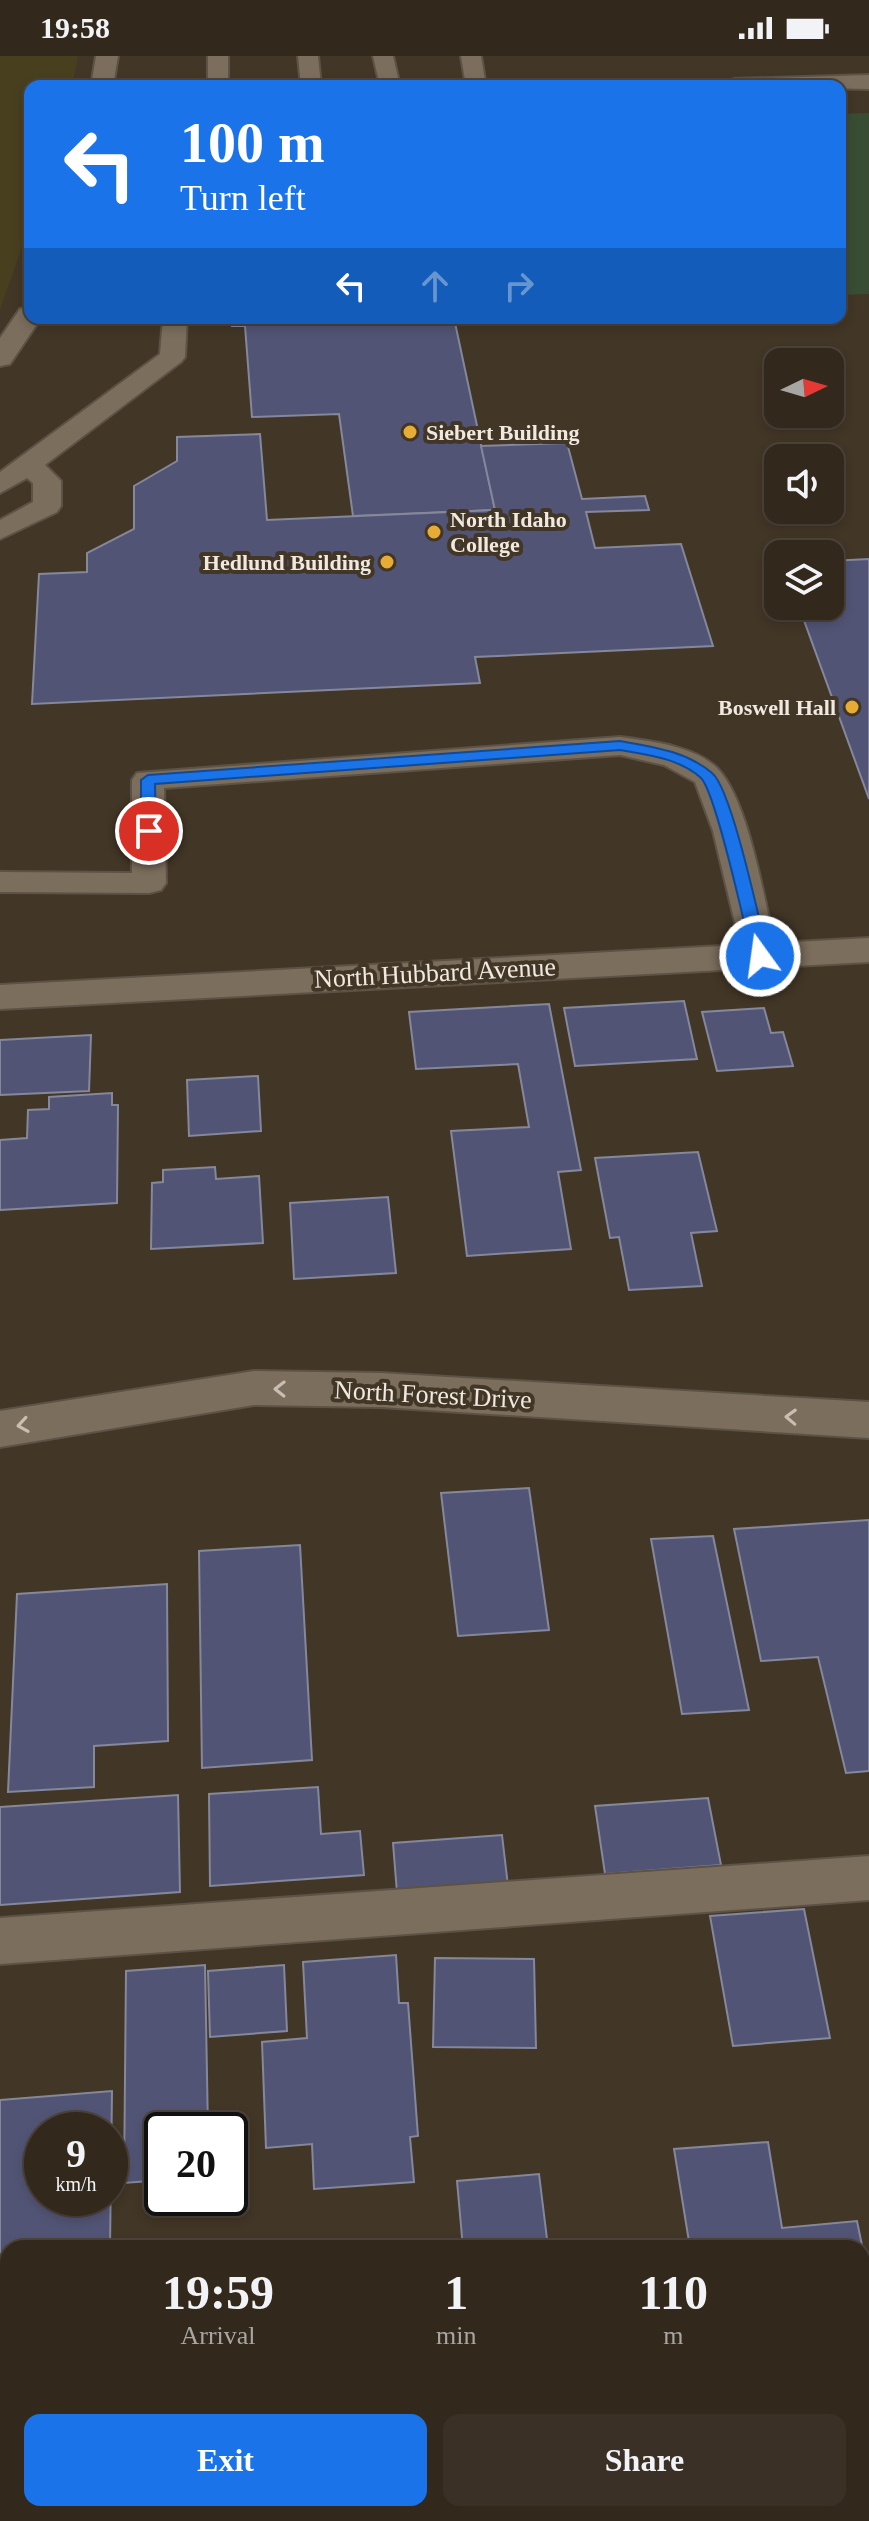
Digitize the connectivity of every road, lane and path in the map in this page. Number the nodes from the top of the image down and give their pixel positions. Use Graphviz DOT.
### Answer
graph roads {
  1 [pos="107,56"];
  2 [pos="218,56"];
  3 [pos="308,56"];
  4 [pos="383,56"];
  5 [pos="471,56"];
  6 [pos="103,80"];
  7 [pos="218,80"];
  8 [pos="310,80"];
  9 [pos="389,80"];
  10 [pos="475,80"];
  11 [pos="869,82"];
  12 [pos="846,83"];
  13 [pos="24,324"];
  14 [pos="175,324"];
  15 [pos="0,358"];
  16 [pos="28,464"];
  17 [pos="0,485"];
  18 [pos="0,531"];
  19 [pos="0,882"];
  20 [pos="869,950"];
  21 [pos="760,956"];
  22 [pos="0,997"];
  23 [pos="869,1420"];
  24 [pos="0,1429"];
  25 [pos="869,1878"];
  26 [pos="0,1941"];
  1 -- 6 [label="street"];
  2 -- 7 [label="lane"];
  3 -- 8 [label="lane"];
  4 -- 9 [label="lane"];
  5 -- 10 [label="lane"];
  11 -- 12 [label="street"];
  13 -- 15 [label="street"];
  14 -- 16 [label="lane"];
  16 -- 17 [label="lane"];
  16 -- 18 [label="lane"];
  19 -- 21 [label="lane"];
  20 -- 21 [label="street, North Hubbard Avenue"];
  21 -- 22 [label="street, North Hubbard Avenue"];
  23 -- 24 [label="street, North Forest Drive, one-way"];
  25 -- 26 [label="lane"];
}
